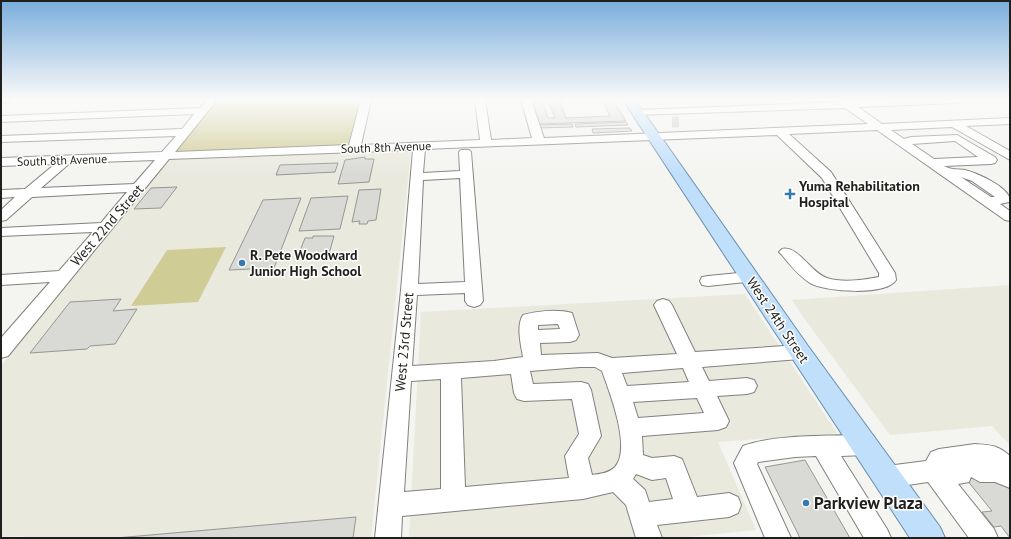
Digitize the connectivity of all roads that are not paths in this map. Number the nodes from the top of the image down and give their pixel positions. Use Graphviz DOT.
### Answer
graph roads {
  1 [pos="192,125"];
  2 [pos="360,125"];
  3 [pos="484,125"];
  4 [pos="534,125"];
  5 [pos="666,125"];
  6 [pos="676,125"];
  7 [pos="708,125"];
  8 [pos="711,125"];
  9 [pos="739,125"];
  10 [pos="900,125"];
  11 [pos="957,125"];
  12 [pos="879,126"];
  13 [pos="669,127"];
  14 [pos="779,131"];
  15 [pos="186,132"];
  16 [pos="746,132"];
  17 [pos="718,134"];
  18 [pos="1,139"];
  19 [pos="539,141"];
  20 [pos="486,143"];
  21 [pos="903,143"];
  22 [pos="419,146"];
  23 [pos="354,148"];
  24 [pos="465,152"];
  25 [pos="166,156"];
  26 [pos="1010,156"];
  27 [pos="66,160"];
  28 [pos="1,162"];
  29 [pos="932,162"];
  30 [pos="467,174"];
  31 [pos="417,177"];
  32 [pos="139,188"];
  33 [pos="29,192"];
  34 [pos="1,194"];
  35 [pos="1009,215"];
  36 [pos="1,217"];
  37 [pos="105,227"];
  38 [pos="1,232"];
  39 [pos="787,252"];
  40 [pos="62,276"];
  41 [pos="750,277"];
  42 [pos="1,280"];
  43 [pos="708,281"];
  44 [pos="409,290"];
  45 [pos="663,305"];
  46 [pos="530,338"];
  47 [pos="5,343"];
  48 [pos="800,352"];
  49 [pos="689,360"];
  50 [pos="526,364"];
  51 [pos="610,366"];
  52 [pos="451,371"];
  53 [pos="402,374"];
  54 [pos="747,386"];
  55 [pos="703,389"];
  56 [pos="620,395"];
  57 [pos="629,428"];
  58 [pos="865,445"];
  59 [pos="823,447"];
  60 [pos="624,470"];
  61 [pos="933,471"];
  62 [pos="1010,471"];
  63 [pos="887,477"];
  64 [pos="1010,477"];
  65 [pos="583,488"];
  66 [pos="453,500"];
  67 [pos="390,505"];
  68 [pos="729,505"];
  69 [pos="689,510"];
  70 [pos="642,515"];
  71 [pos="388,538"];
  72 [pos="649,538"];
  73 [pos="778,538"];
  74 [pos="878,538"];
  75 [pos="929,538"];
  76 [pos="986,538"];
  1 -- 15 [label="street, West 22nd Street"];
  2 -- 23 [label="street"];
  3 -- 20 [label="street"];
  4 -- 19 [label="street"];
  5 -- 13 [label="main road, West 24th Street"];
  6 -- 13 [label="street"];
  7 -- 13 [label="street"];
  8 -- 17 [label="street"];
  9 -- 16 [label="street"];
  10 -- 12 [label="street, South 8th Avenue"];
  11 -- 26 [label="street"];
  12 -- 14 [label="street, South 8th Avenue"];
  12 -- 21 [label="street"];
  13 -- 17 [label="street, South 8th Avenue"];
  13 -- 19 [label="street, South 8th Avenue"];
  13 -- 41 [label="main road, West 24th Street"];
  14 -- 16 [label="street, South 8th Avenue"];
  14 -- 39 [label="street"];
  15 -- 18 [label="street"];
  15 -- 25 [label="street, West 22nd Street"];
  16 -- 17 [label="street, South 8th Avenue"];
  19 -- 20 [label="street, South 8th Avenue"];
  20 -- 22 [label="street, South 8th Avenue"];
  21 -- 29 [label="street"];
  21 -- 29 [label="street"];
  22 -- 23 [label="street, South 8th Avenue"];
  22 -- 31 [label="street, West 23rd Street"];
  23 -- 25 [label="street, South 8th Avenue"];
  24 -- 30 [label="street"];
  25 -- 27 [label="street, South 8th Avenue"];
  25 -- 32 [label="street, West 22nd Street"];
  27 -- 28 [label="street, South 8th Avenue"];
  27 -- 33 [label="street"];
  29 -- 35 [label="street"];
  30 -- 31 [label="street"];
  30 -- 44 [label="street"];
  31 -- 44 [label="street, West 23rd Street"];
  32 -- 33 [label="street"];
  32 -- 37 [label="street, West 22nd Street"];
  33 -- 34 [label="street"];
  33 -- 36 [label="street"];
  37 -- 38 [label="street"];
  37 -- 40 [label="street, West 22nd Street"];
  40 -- 42 [label="street"];
  40 -- 47 [label="street, West 22nd Street"];
  41 -- 43 [label="street"];
  41 -- 48 [label="main road, West 24th Street"];
  44 -- 53 [label="street, West 23rd Street"];
  45 -- 49 [label="street"];
  46 -- 50 [label="street"];
  48 -- 49 [label="street"];
  48 -- 58 [label="main road, West 24th Street"];
  49 -- 51 [label="street"];
  49 -- 55 [label="street"];
  50 -- 51 [label="street"];
  50 -- 52 [label="street"];
  50 -- 65 [label="street"];
  51 -- 56 [label="street"];
  52 -- 53 [label="street"];
  52 -- 66 [label="street"];
  53 -- 67 [label="street, West 23rd Street"];
  54 -- 55 [label="street"];
  55 -- 56 [label="street"];
  55 -- 57 [label="street"];
  56 -- 57 [label="street"];
  57 -- 60 [label="street"];
  58 -- 59 [label="street"];
  58 -- 63 [label="main road, West 24th Street"];
  59 -- 73 [label="street"];
  59 -- 74 [label="street"];
  60 -- 65 [label="street"];
  60 -- 69 [label="street"];
  60 -- 70 [label="street"];
  61 -- 62 [label="street"];
  61 -- 63 [label="street"];
  61 -- 64 [label="street"];
  61 -- 76 [label="street"];
  63 -- 75 [label="main road, West 24th Street"];
  65 -- 66 [label="street"];
  66 -- 67 [label="street"];
  67 -- 71 [label="street, West 23rd Street"];
  68 -- 69 [label="street"];
  69 -- 70 [label="street"];
  70 -- 72 [label="street"];
}
